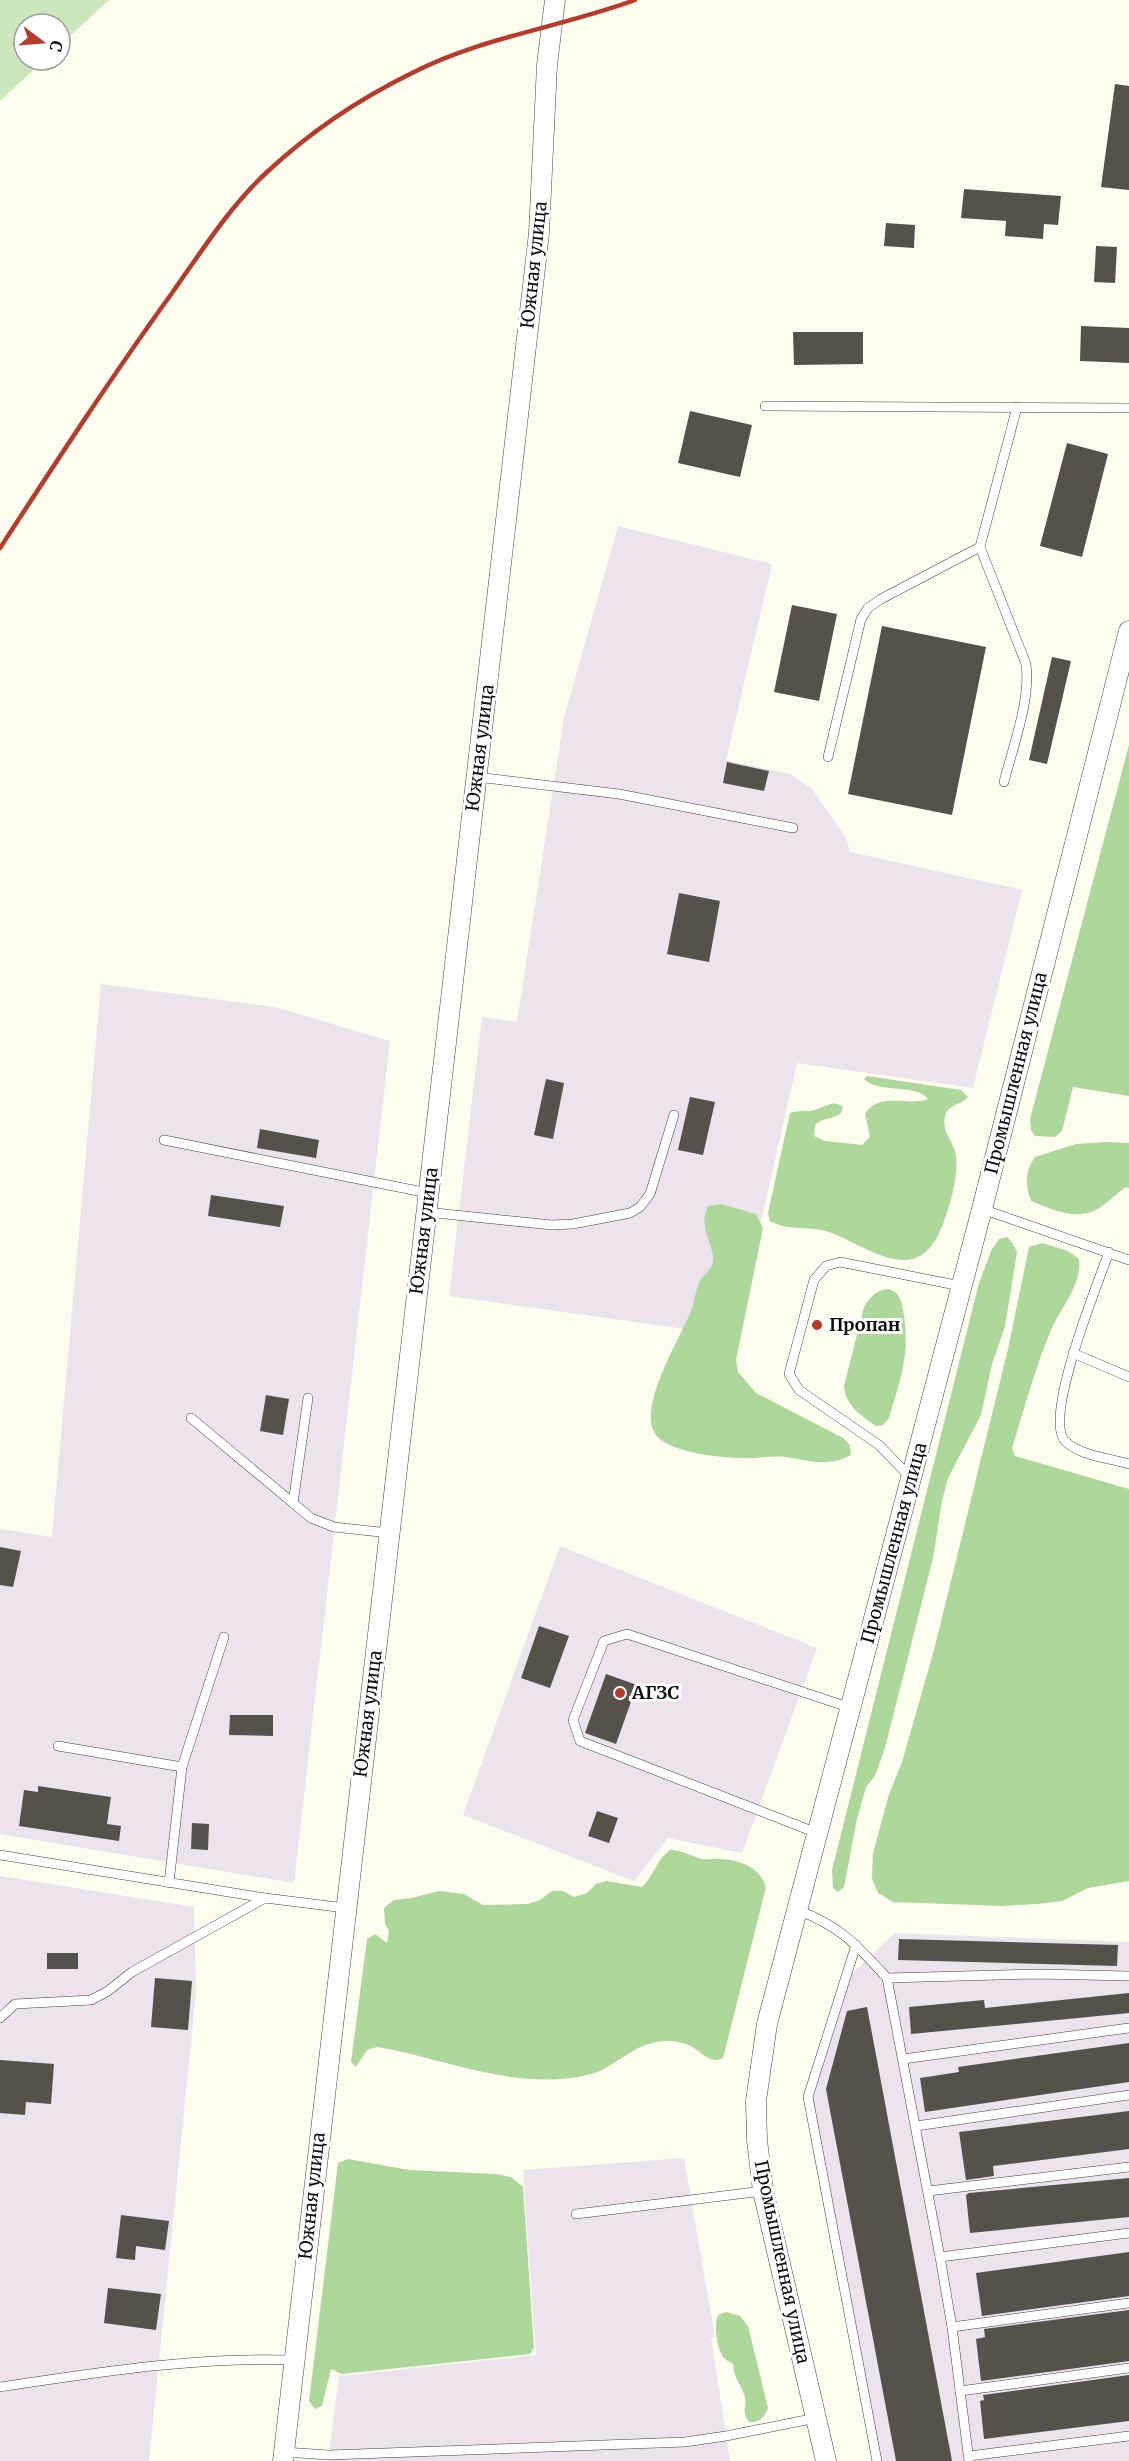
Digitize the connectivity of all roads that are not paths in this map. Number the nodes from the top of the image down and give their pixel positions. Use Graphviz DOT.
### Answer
graph roads {
  1 [pos="555,0"];
  2 [pos="765,406"];
  3 [pos="1017,407"];
  4 [pos="1129,408"];
  5 [pos="980,547"];
  6 [pos="1129,631"];
  7 [pos="828,757"];
  8 [pos="477,777"];
  9 [pos="1004,782"];
  10 [pos="793,828"];
  11 [pos="674,1115"];
  12 [pos="164,1140"];
  13 [pos="427,1202"];
  14 [pos="982,1209"];
  15 [pos="1109,1252"];
  16 [pos="1129,1260"];
  17 [pos="962,1286"];
  18 [pos="1073,1353"];
  19 [pos="1129,1377"];
  20 [pos="308,1398"];
  21 [pos="191,1418"];
  22 [pos="1129,1464"];
  23 [pos="911,1478"];
  24 [pos="293,1503"];
  25 [pos="389,1533"];
  26 [pos="224,1637"];
  27 [pos="851,1708"];
  28 [pos="58,1746"];
  29 [pos="182,1767"];
  30 [pos="818,1834"];
  31 [pos="0,1855"];
  32 [pos="168,1883"];
  33 [pos="266,1898"];
  34 [pos="345,1908"];
  35 [pos="798,1910"];
  36 [pos="856,1945"];
  37 [pos="1129,1976"];
  38 [pos="888,1978"];
  39 [pos="0,2018"];
  40 [pos="1129,2028"];
  41 [pos="903,2059"];
  42 [pos="1129,2095"];
  43 [pos="916,2126"];
  44 [pos="1129,2167"];
  45 [pos="763,2191"];
  46 [pos="928,2191"];
  47 [pos="576,2214"];
  48 [pos="1129,2233"];
  49 [pos="940,2257"];
  50 [pos="1129,2302"];
  51 [pos="952,2326"];
  52 [pos="294,2360"];
  53 [pos="1129,2368"];
  54 [pos="0,2387"];
  55 [pos="960,2391"];
  56 [pos="816,2418"];
  57 [pos="1129,2436"];
  58 [pos="283,2457"];
  59 [pos="969,2459"];
  60 [pos="826,2461"];
  61 [pos="877,2461"];
  1 -- 8 [label="street, Южная улица"];
  2 -- 3 [label="lane"];
  3 -- 4 [label="lane"];
  3 -- 5 [label="lane"];
  5 -- 7 [label="lane"];
  5 -- 9 [label="lane"];
  6 -- 14 [label="street, Промышленная улица"];
  8 -- 10 [label="lane"];
  8 -- 13 [label="street, Южная улица"];
  11 -- 13 [label="lane"];
  12 -- 13 [label="lane"];
  13 -- 25 [label="street, Южная улица"];
  14 -- 15 [label="lane"];
  14 -- 17 [label="street, Промышленная улица"];
  15 -- 16 [label="lane"];
  15 -- 18 [label="lane"];
  17 -- 23 [label="street, Промышленная улица"];
  17 -- 23 [label="lane"];
  18 -- 19 [label="lane"];
  18 -- 22 [label="lane"];
  20 -- 24 [label="lane"];
  21 -- 24 [label="lane"];
  23 -- 27 [label="street, Промышленная улица"];
  24 -- 25 [label="lane"];
  25 -- 34 [label="street, Южная улица"];
  26 -- 29 [label="lane"];
  27 -- 30 [label="street, Промышленная улица"];
  27 -- 30 [label="lane"];
  28 -- 29 [label="lane"];
  29 -- 32 [label="lane"];
  30 -- 35 [label="street, Промышленная улица"];
  31 -- 32 [label="lane"];
  32 -- 33 [label="lane"];
  33 -- 34 [label="lane"];
  33 -- 39 [label="lane"];
  34 -- 52 [label="street, Южная улица"];
  35 -- 36 [label="lane"];
  35 -- 45 [label="street, Промышленная улица"];
  36 -- 38 [label="lane"];
  36 -- 61 [label="lane"];
  37 -- 38 [label="lane"];
  38 -- 41 [label="lane"];
  40 -- 41 [label="lane"];
  41 -- 43 [label="lane"];
  42 -- 43 [label="lane"];
  43 -- 46 [label="lane"];
  44 -- 46 [label="lane"];
  45 -- 47 [label="lane"];
  45 -- 56 [label="street, Промышленная улица"];
  46 -- 49 [label="lane"];
  48 -- 49 [label="lane"];
  49 -- 51 [label="lane"];
  50 -- 51 [label="lane"];
  51 -- 55 [label="lane"];
  52 -- 54 [label="lane"];
  52 -- 58 [label="street, Южная улица"];
  53 -- 55 [label="lane"];
  55 -- 59 [label="lane"];
  56 -- 58 [label="lane"];
  56 -- 60 [label="street, Промышленная улица"];
  57 -- 59 [label="lane"];
}
